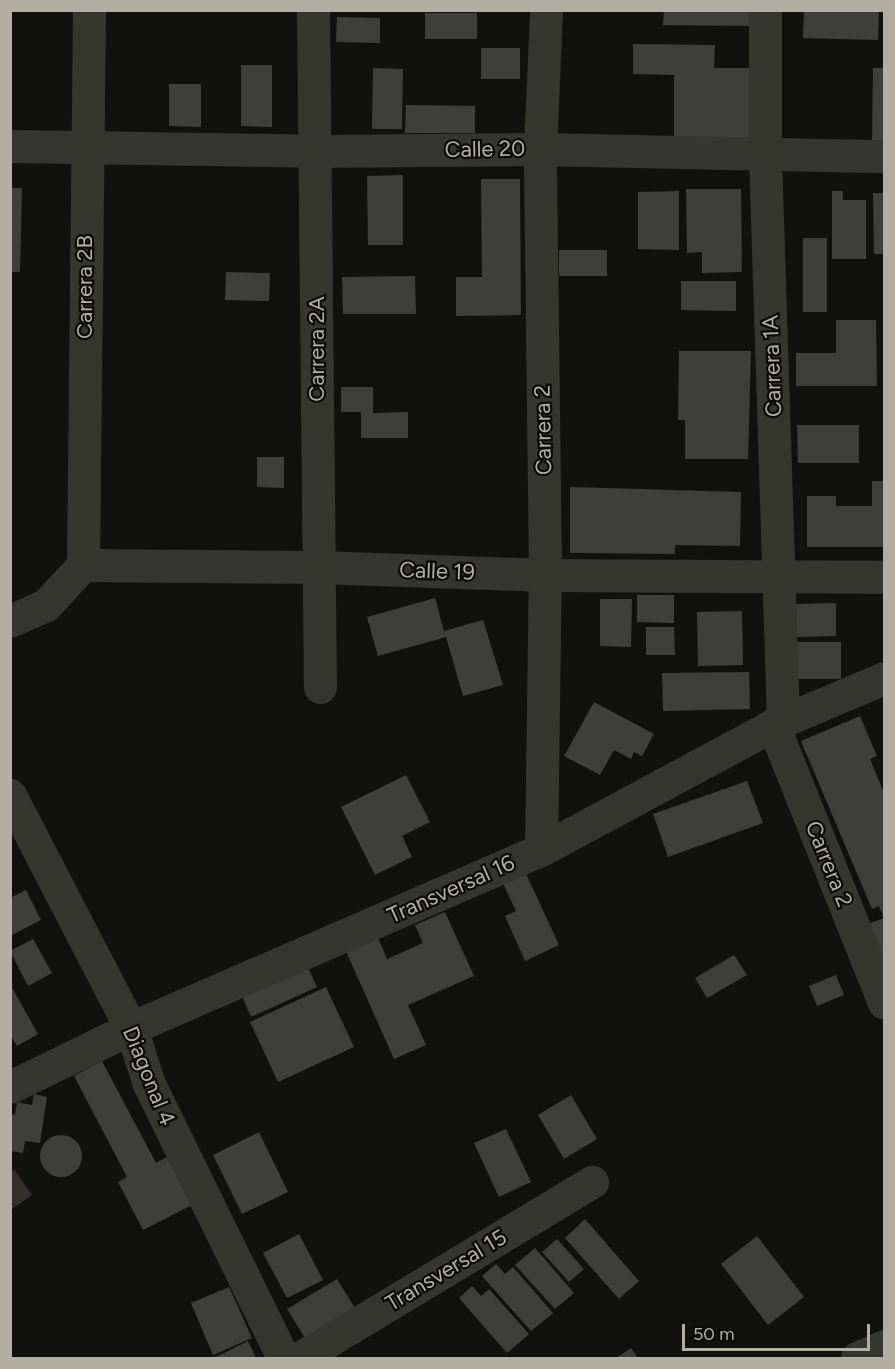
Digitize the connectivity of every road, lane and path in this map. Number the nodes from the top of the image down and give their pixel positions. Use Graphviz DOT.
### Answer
graph roads {
  1 [pos="89,10"];
  2 [pos="313,10"];
  3 [pos="546,10"];
  4 [pos="765,10"];
  5 [pos="10,146"];
  6 [pos="86,149"];
  7 [pos="540,149"];
  8 [pos="315,151"];
  9 [pos="765,156"];
  10 [pos="885,156"];
  11 [pos="83,564"];
  12 [pos="319,567"];
  13 [pos="545,575"];
  14 [pos="779,576"];
  15 [pos="885,577"];
  16 [pos="10,621"];
  17 [pos="885,678"];
  18 [pos="320,687"];
  19 [pos="778,723"];
  20 [pos="10,795"];
  21 [pos="541,850"];
  22 [pos="885,1003"];
  23 [pos="131,1028"];
  24 [pos="10,1087"];
  25 [pos="592,1182"];
  26 [pos="885,1346"];
  27 [pos="283,1359"];
  28 [pos="300,1359"];
  29 [pos="857,1359"];
  1 -- 6 [label="street, Carrera 2B"];
  2 -- 8 [label="street, Carrera 2A"];
  3 -- 7 [label="street, Carrera 2"];
  4 -- 9 [label="street, Carrera 1A"];
  5 -- 6 [label="street, Calle 20"];
  6 -- 8 [label="street, Calle 20"];
  6 -- 11 [label="street, Carrera 2B"];
  7 -- 8 [label="street, Calle 20"];
  7 -- 9 [label="street, Calle 20"];
  7 -- 13 [label="street, Carrera 2"];
  8 -- 12 [label="street, Carrera 2A"];
  9 -- 10 [label="street, Calle 20"];
  9 -- 14 [label="street, Carrera 1A"];
  11 -- 12 [label="street, Calle 19"];
  11 -- 16 [label="street"];
  12 -- 13 [label="street, Calle 19"];
  12 -- 18 [label="street, Carrera 2A"];
  13 -- 14 [label="street, Calle 19"];
  13 -- 21 [label="street, Carrera 2"];
  14 -- 15 [label="street, Calle 19"];
  14 -- 19 [label="street, Carrera 1A"];
  17 -- 19 [label="street, Transversal 16"];
  19 -- 21 [label="street, Transversal 16"];
  19 -- 22 [label="street, Carrera 2"];
  20 -- 23 [label="street, Diagonal 4"];
  21 -- 23 [label="street, Transversal 16"];
  23 -- 24 [label="street, Transversal 16"];
  23 -- 27 [label="street, Diagonal 4"];
  25 -- 28 [label="street, Transversal 15"];
  26 -- 29 [label="street"];
}
